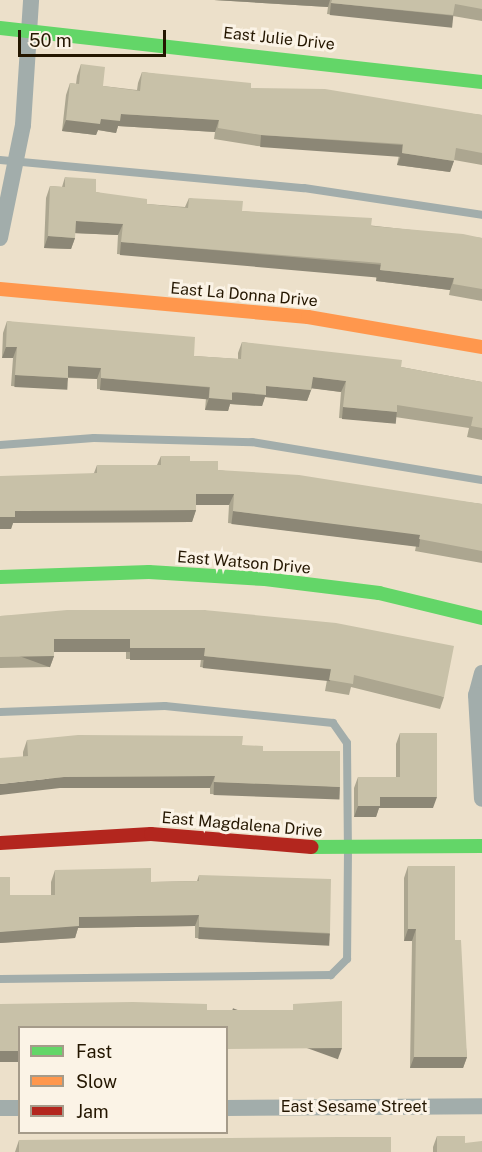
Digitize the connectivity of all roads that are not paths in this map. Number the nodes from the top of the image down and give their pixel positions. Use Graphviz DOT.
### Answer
graph roads {
  1 [pos="31,0"];
  2 [pos="0,28"];
  3 [pos="33,31"];
  4 [pos="482,82"];
  5 [pos="8,161"];
  6 [pos="482,214"];
  7 [pos="0,238"];
  8 [pos="0,290"];
  9 [pos="482,347"];
  10 [pos="0,444"];
  11 [pos="482,480"];
  12 [pos="0,577"];
  13 [pos="482,618"];
  14 [pos="482,673"];
  15 [pos="0,712"];
  16 [pos="482,799"];
  17 [pos="0,843"];
  18 [pos="482,846"];
  19 [pos="348,850"];
  20 [pos="0,980"];
  21 [pos="482,1106"];
  22 [pos="0,1108"];
  23 [pos="18,1108"];
  24 [pos="228,1108"];
  1 -- 3 [label="street"];
  2 -- 3 [label="street, East Julie Drive"];
  3 -- 4 [label="street, East Julie Drive"];
  3 -- 5 [label="street"];
  5 -- 6 [label="lane"];
  5 -- 7 [label="street"];
  8 -- 9 [label="street, East La Donna Drive"];
  10 -- 11 [label="lane"];
  12 -- 13 [label="street, East Watson Drive"];
  14 -- 16 [label="street"];
  15 -- 19 [label="lane"];
  17 -- 19 [label="street, East Magdalena Drive"];
  18 -- 19 [label="street, East Magdalena Drive"];
  19 -- 20 [label="lane"];
  21 -- 24 [label="street, East Sesame Street"];
  22 -- 23 [label="street"];
}
